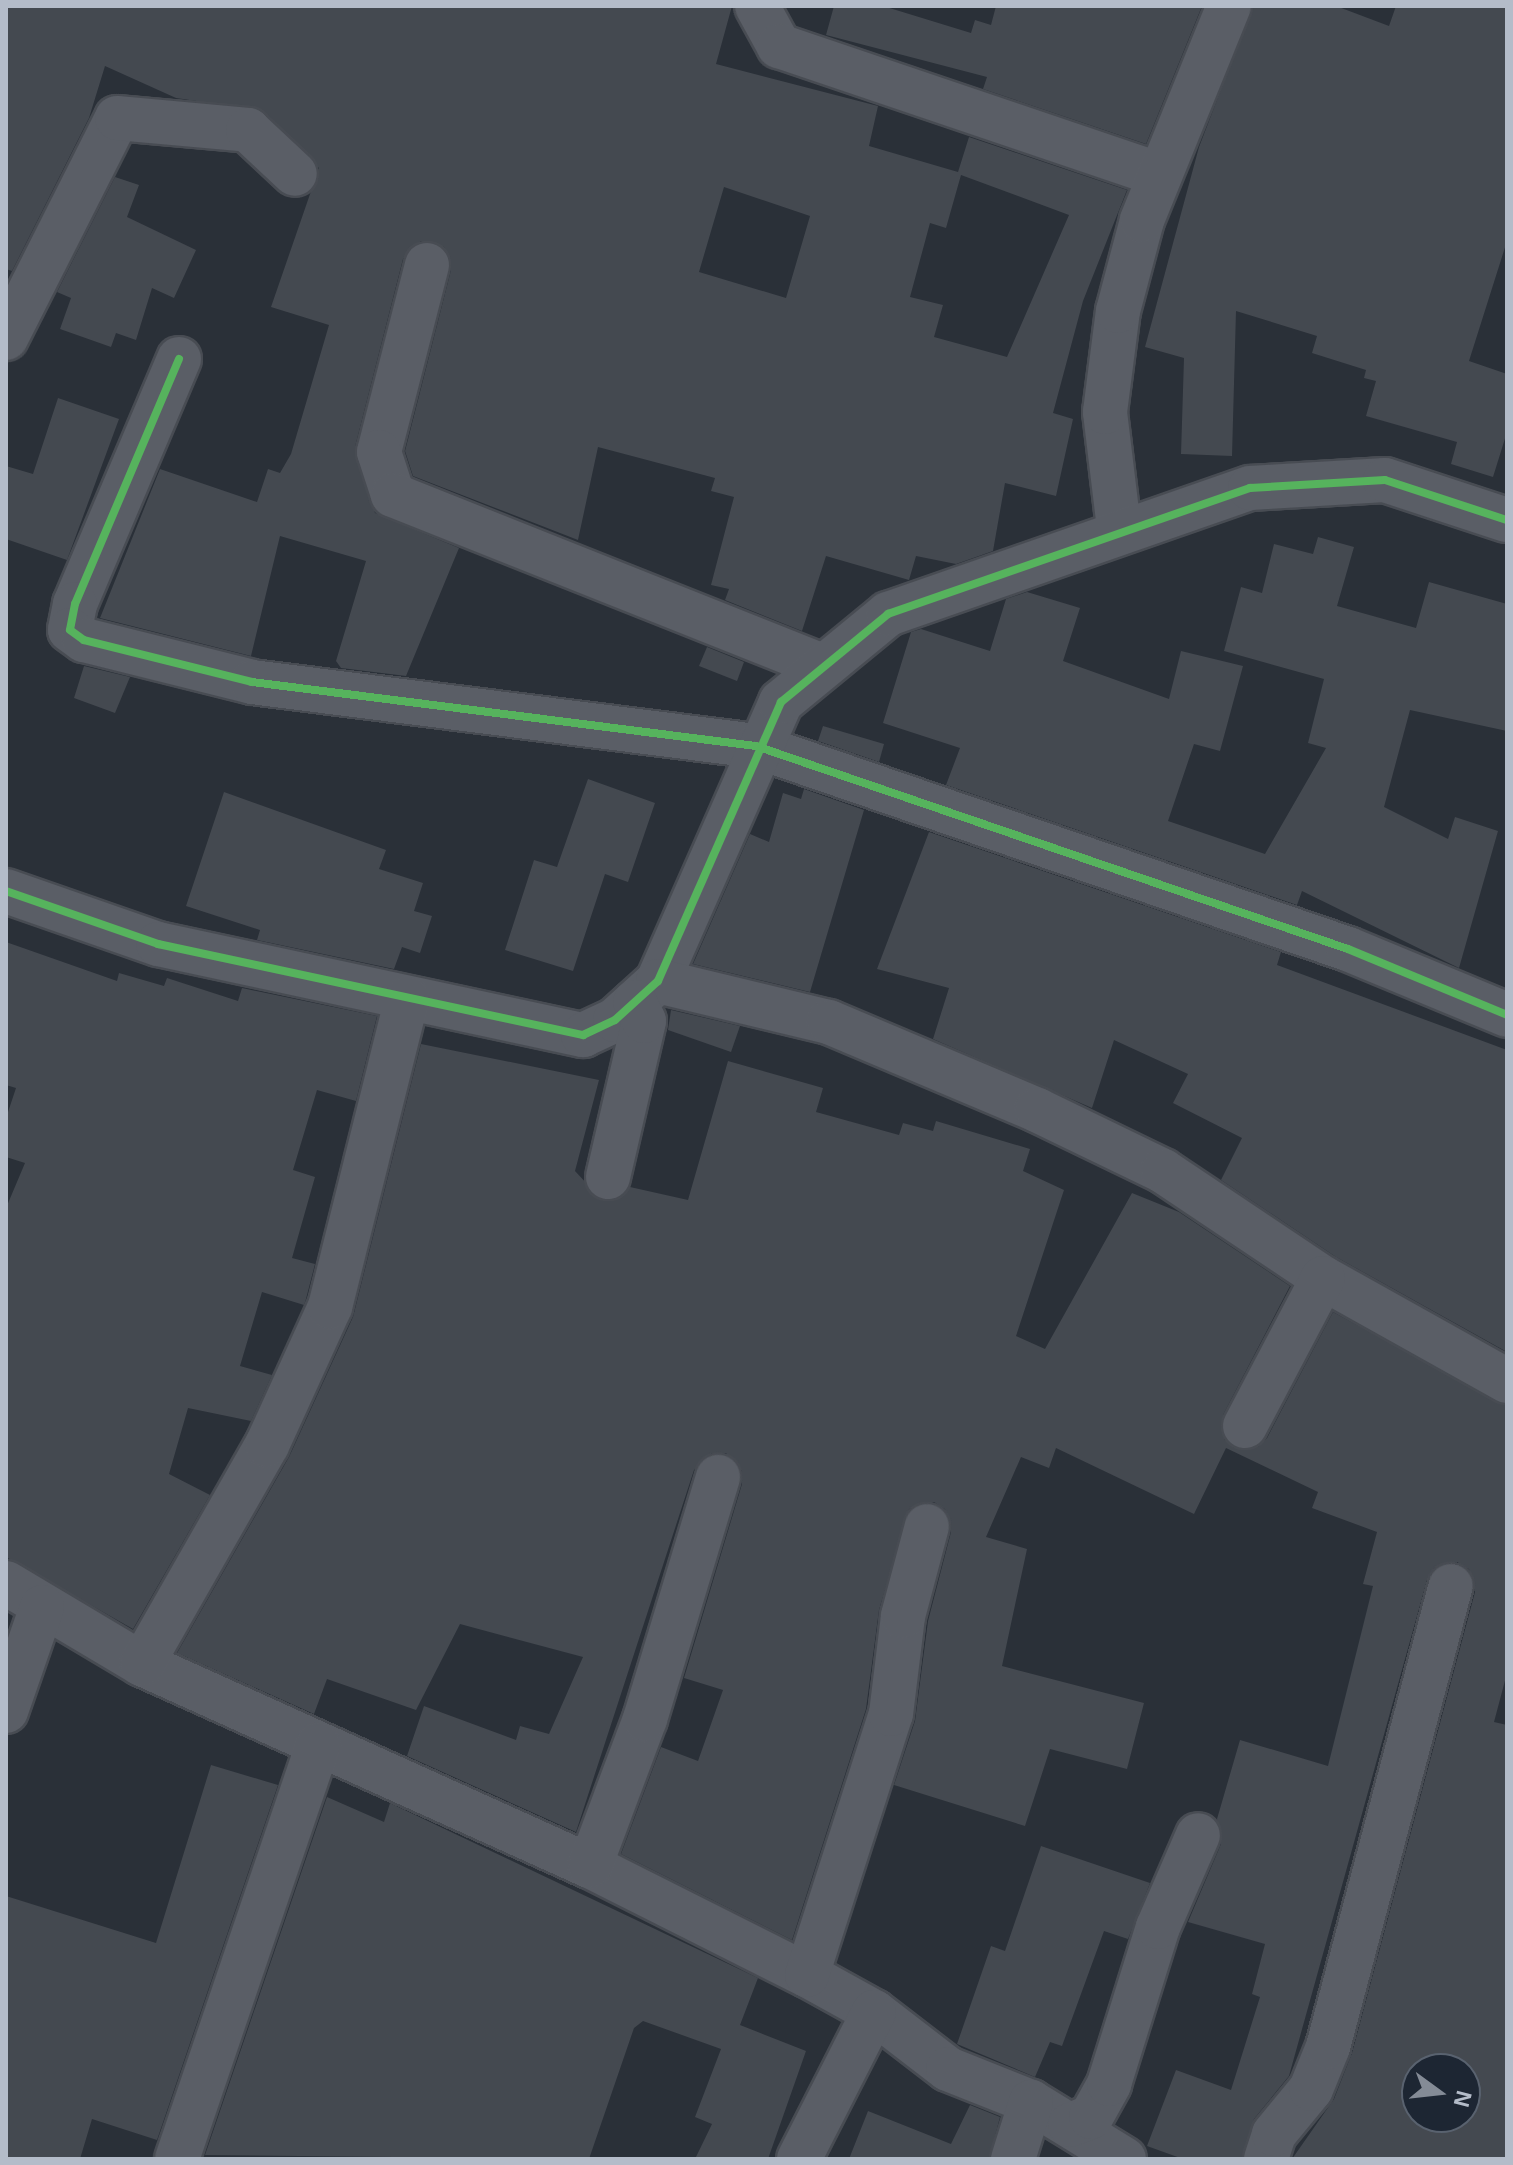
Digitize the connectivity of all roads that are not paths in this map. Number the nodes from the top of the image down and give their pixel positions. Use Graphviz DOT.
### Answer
graph roads {
  1 [pos="757,6"];
  2 [pos="1229,6"];
  3 [pos="295,174"];
  4 [pos="1160,175"];
  5 [pos="427,265"];
  6 [pos="6,338"];
  7 [pos="179,359"];
  8 [pos="1507,520"];
  9 [pos="1119,528"];
  10 [pos="823,666"];
  11 [pos="756,746"];
  12 [pos="6,891"];
  13 [pos="646,991"];
  14 [pos="407,998"];
  15 [pos="1507,1015"];
  16 [pos="608,1177"];
  17 [pos="1323,1278"];
  18 [pos="1507,1381"];
  19 [pos="1245,1426"];
  20 [pos="718,1477"];
  21 [pos="927,1526"];
  22 [pos="6,1583"];
  23 [pos="1451,1586"];
  24 [pos="42,1607"];
  25 [pos="142,1664"];
  26 [pos="6,1711"];
  27 [pos="318,1744"];
  28 [pos="1198,1835"];
  29 [pos="590,1866"];
  30 [pos="807,1975"];
  31 [pos="874,2012"];
  32 [pos="1031,2102"];
  33 [pos="1070,2125"];
  34 [pos="177,2159"];
  35 [pos="799,2159"];
  36 [pos="1013,2159"];
  37 [pos="1124,2159"];
  38 [pos="1266,2159"];
  1 -- 4 [label="street"];
  2 -- 4 [label="street"];
  3 -- 6 [label="street"];
  4 -- 9 [label="street"];
  5 -- 10 [label="street"];
  7 -- 11 [label="street"];
  8 -- 9 [label="street"];
  9 -- 10 [label="street"];
  10 -- 11 [label="street"];
  11 -- 13 [label="street"];
  11 -- 15 [label="street"];
  12 -- 14 [label="street"];
  13 -- 14 [label="street"];
  13 -- 16 [label="street"];
  13 -- 17 [label="street"];
  14 -- 25 [label="street"];
  17 -- 18 [label="street"];
  17 -- 19 [label="street"];
  20 -- 29 [label="street"];
  21 -- 30 [label="street"];
  22 -- 24 [label="street"];
  23 -- 38 [label="street"];
  24 -- 25 [label="street"];
  24 -- 26 [label="street"];
  25 -- 27 [label="street"];
  27 -- 29 [label="street"];
  27 -- 34 [label="street"];
  28 -- 33 [label="street"];
  29 -- 30 [label="street"];
  30 -- 31 [label="street"];
  31 -- 32 [label="street"];
  31 -- 35 [label="street"];
  32 -- 33 [label="street"];
  32 -- 36 [label="street"];
  33 -- 37 [label="street"];
}
